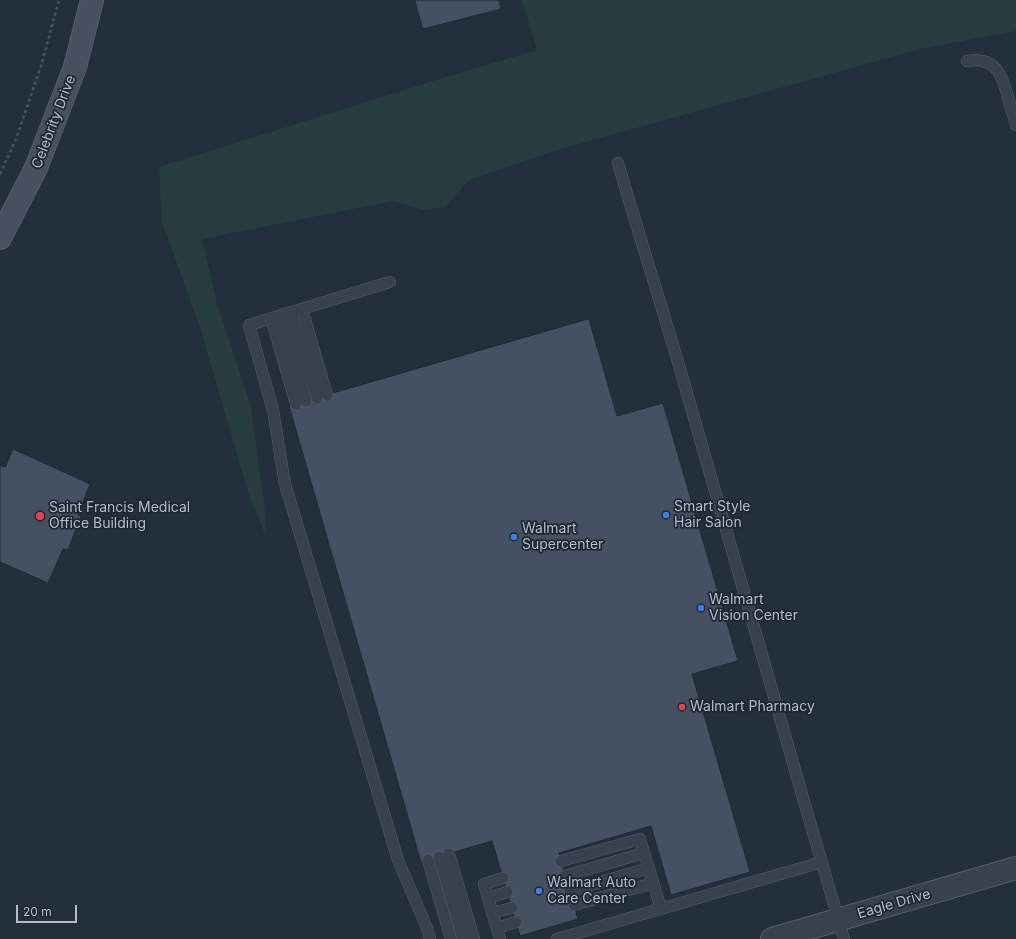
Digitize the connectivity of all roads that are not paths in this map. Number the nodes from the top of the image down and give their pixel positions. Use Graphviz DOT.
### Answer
graph roads {
  1 [pos="92,0"];
  2 [pos="967,61"];
  3 [pos="1013,104"];
  4 [pos="1016,125"];
  5 [pos="618,163"];
  6 [pos="0,238"];
  7 [pos="390,282"];
  8 [pos="286,313"];
  9 [pos="644,853"];
  10 [pos="428,860"];
  11 [pos="561,861"];
  12 [pos="822,862"];
  13 [pos="649,868"];
  14 [pos="1016,868"];
  15 [pos="566,876"];
  16 [pos="503,878"];
  17 [pos="653,883"];
  18 [pos="570,891"];
  19 [pos="507,892"];
  20 [pos="488,898"];
  21 [pos="574,905"];
  22 [pos="512,908"];
  23 [pos="661,909"];
  24 [pos="492,913"];
  25 [pos="516,922"];
  26 [pos="497,928"];
  27 [pos="841,929"];
  28 [pos="430,939"];
  29 [pos="451,939"];
  30 [pos="463,939"];
  31 [pos="474,939"];
  32 [pos="500,939"];
  33 [pos="557,939"];
  34 [pos="772,939"];
  1 -- 6 [label="street, Celebrity Drive"];
  2 -- 3 [label="lane"];
  3 -- 4 [label="lane"];
  5 -- 12 [label="lane"];
  7 -- 8 [label="lane"];
  8 -- 8 [label="lane"];
  8 -- 28 [label="lane"];
  9 -- 11 [label="lane"];
  9 -- 13 [label="lane"];
  9 -- 15 [label="lane"];
  10 -- 29 [label="lane"];
  12 -- 23 [label="lane"];
  12 -- 27 [label="lane"];
  13 -- 17 [label="lane"];
  13 -- 18 [label="lane"];
  14 -- 27 [label="street, Eagle Drive"];
  16 -- 20 [label="lane"];
  17 -- 21 [label="lane"];
  17 -- 23 [label="lane"];
  19 -- 20 [label="lane"];
  20 -- 24 [label="lane"];
  22 -- 24 [label="lane"];
  23 -- 33 [label="lane"];
  24 -- 26 [label="lane"];
  25 -- 26 [label="lane"];
  26 -- 32 [label="lane"];
  27 -- 34 [label="street, Eagle Drive"];
  30 -- 31 [label="lane"];
}
